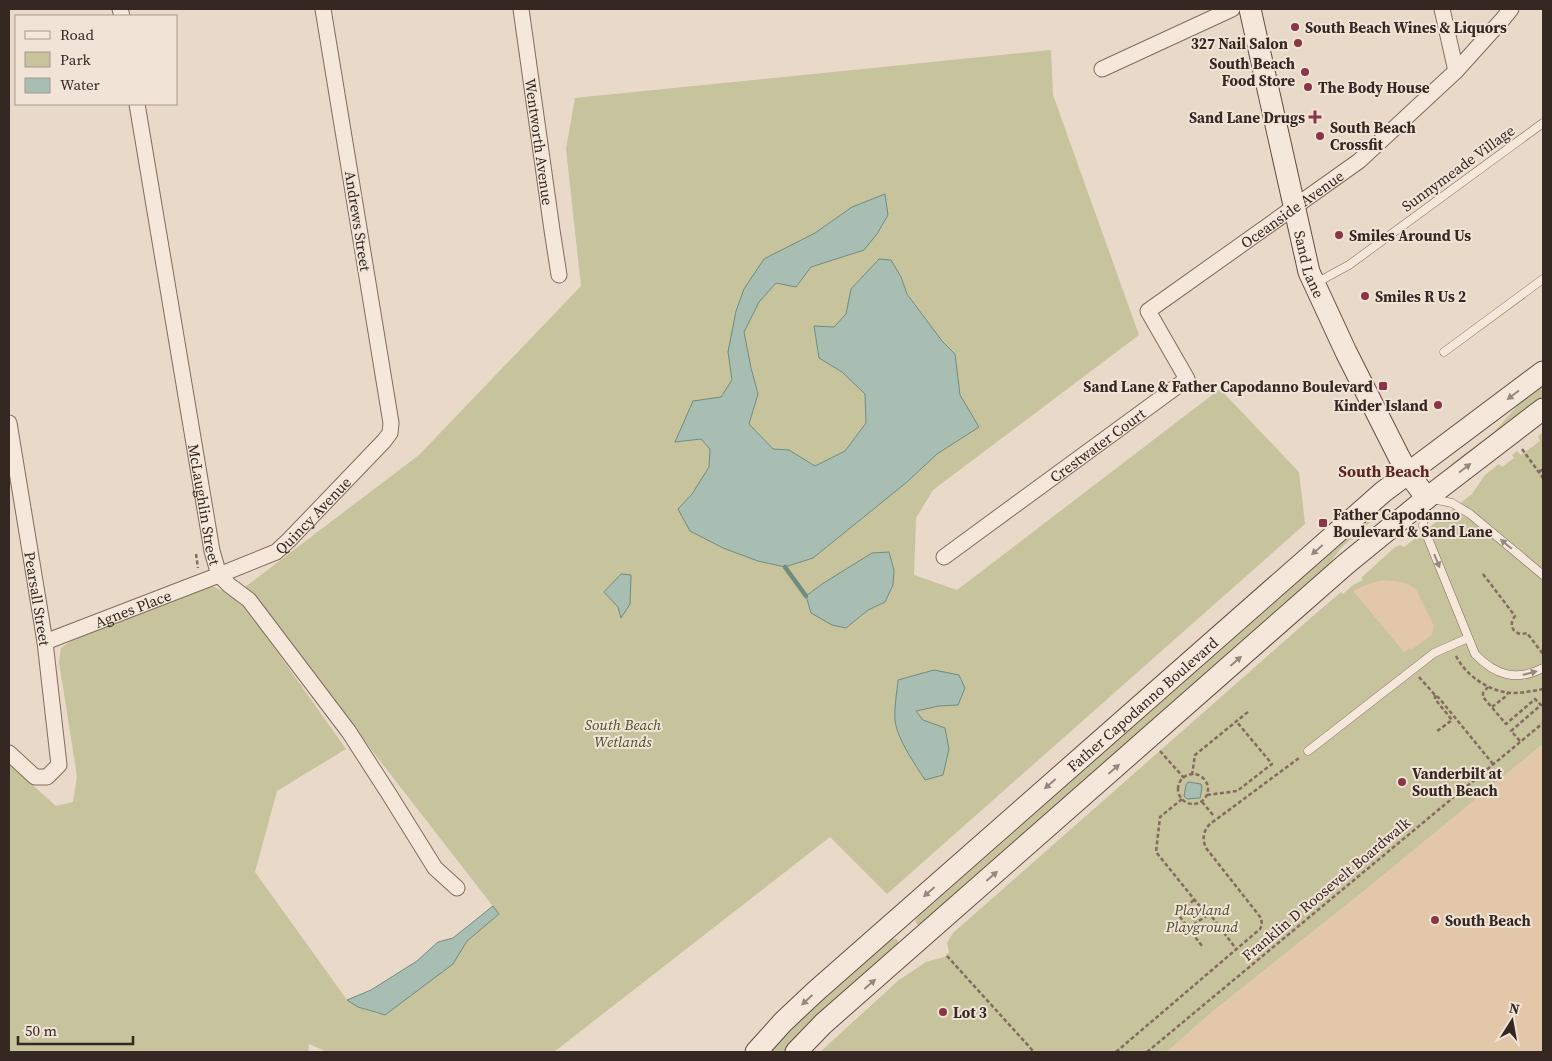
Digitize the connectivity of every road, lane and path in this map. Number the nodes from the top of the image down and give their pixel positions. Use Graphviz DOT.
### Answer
graph roads {
  1 [pos="323,9"];
  2 [pos="521,9"];
  3 [pos="1232,9"];
  4 [pos="1250,9"];
  5 [pos="1442,9"];
  6 [pos="1510,9"];
  7 [pos="1102,70"];
  8 [pos="1456,71"];
  9 [pos="136,105"];
  10 [pos="1543,123"];
  11 [pos="1295,207"];
  12 [pos="559,275"];
  13 [pos="1543,279"];
  14 [pos="1315,284"];
  15 [pos="1148,311"];
  16 [pos="1444,352"];
  17 [pos="1543,372"];
  18 [pos="1543,409"];
  19 [pos="9,423"];
  20 [pos="390,433"];
  21 [pos="1519,446"];
  22 [pos="1543,470"];
  23 [pos="1407,472"];
  24 [pos="1539,472"];
  25 [pos="1543,478"];
  26 [pos="1426,498"];
  27 [pos="195,552"];
  28 [pos="944,557"];
  29 [pos="198,570"];
  30 [pos="1483,574"];
  31 [pos="1543,574"];
  32 [pos="219,575"];
  33 [pos="1468,638"];
  34 [pos="45,642"];
  35 [pos="1543,654"];
  36 [pos="1543,668"];
  37 [pos="1414,670"];
  38 [pos="1488,687"];
  39 [pos="1508,693"];
  40 [pos="1435,695"];
  41 [pos="1492,708"];
  42 [pos="1249,711"];
  43 [pos="1236,721"];
  44 [pos="1543,723"];
  45 [pos="1436,732"];
  46 [pos="1521,742"];
  47 [pos="1158,749"];
  48 [pos="1308,751"];
  49 [pos="9,753"];
  50 [pos="1493,765"];
  51 [pos="1192,774"];
  52 [pos="1184,778"];
  53 [pos="1207,796"];
  54 [pos="1182,800"];
  55 [pos="1202,802"];
  56 [pos="1213,815"];
  57 [pos="458,888"];
  58 [pos="1194,900"];
  59 [pos="1208,914"];
  60 [pos="1188,928"];
  61 [pos="1202,946"];
  62 [pos="1237,950"];
  63 [pos="947,956"];
  64 [pos="756,1052"];
  65 [pos="796,1052"];
  66 [pos="1034,1052"];
  67 [pos="1116,1052"];
  68 [pos="1147,1052"];
  1 -- 20 [label="street, Andrews Street"];
  2 -- 12 [label="street, Wentworth Avenue"];
  3 -- 7 [label="street"];
  4 -- 11 [label="main road, Sand Lane"];
  5 -- 8 [label="street"];
  6 -- 8 [label="street, Oceanside Avenue"];
  8 -- 11 [label="street, Oceanside Avenue"];
  9 -- 32 [label="street, McLaughlin Street"];
  10 -- 14 [label="lane, Sunnymeade Village"];
  11 -- 14 [label="main road, Sand Lane"];
  11 -- 15 [label="street, Oceanside Avenue"];
  13 -- 16 [label="lane"];
  14 -- 23 [label="main road, Sand Lane"];
  15 -- 28 [label="street, Crestwater Court"];
  17 -- 23 [label="main road, Father Capodanno Boulevard, one-way"];
  26 -- 18 [label="main road, Father Capodanno Boulevard, one-way"];
  19 -- 34 [label="street, Pearsall Street"];
  20 -- 32 [label="street, Quincy Avenue"];
  21 -- 24 [label="path"];
  22 -- 24 [label="path"];
  23 -- 26 [label="main road, Sand Lane"];
  23 -- 64 [label="main road, Father Capodanno Boulevard, one-way"];
  24 -- 25 [label="path"];
  31 -- 26 [label="lane, one-way"];
  26 -- 33 [label="lane, one-way"];
  65 -- 26 [label="main road, Father Capodanno Boulevard, one-way"];
  27 -- 29 [label="path"];
  30 -- 35 [label="path"];
  32 -- 34 [label="street, Agnes Place"];
  32 -- 57 [label="street, McLaughlin Street"];
  33 -- 36 [label="lane, one-way"];
  33 -- 37 [label="lane"];
  34 -- 49 [label="street, Pearsall Street"];
  37 -- 40 [label="path"];
  37 -- 48 [label="lane"];
  38 -- 41 [label="path"];
  39 -- 41 [label="path"];
  40 -- 45 [label="path"];
  40 -- 50 [label="path"];
  41 -- 46 [label="path"];
  42 -- 43 [label="path"];
  43 -- 51 [label="path"];
  43 -- 53 [label="path"];
  44 -- 46 [label="path, Franklin D Roosevelt Boardwalk"];
  46 -- 50 [label="path, Franklin D Roosevelt Boardwalk"];
  47 -- 52 [label="path"];
  48 -- 62 [label="path"];
  50 -- 68 [label="path, Franklin D Roosevelt Boardwalk"];
  51 -- 52 [label="path"];
  51 -- 53 [label="path"];
  52 -- 54 [label="path"];
  53 -- 55 [label="path"];
  54 -- 55 [label="path"];
  54 -- 58 [label="path"];
  55 -- 56 [label="path"];
  58 -- 59 [label="path"];
  58 -- 60 [label="path"];
  59 -- 60 [label="path"];
  59 -- 62 [label="path"];
  60 -- 61 [label="path"];
  62 -- 67 [label="path"];
  63 -- 66 [label="path"];
}
